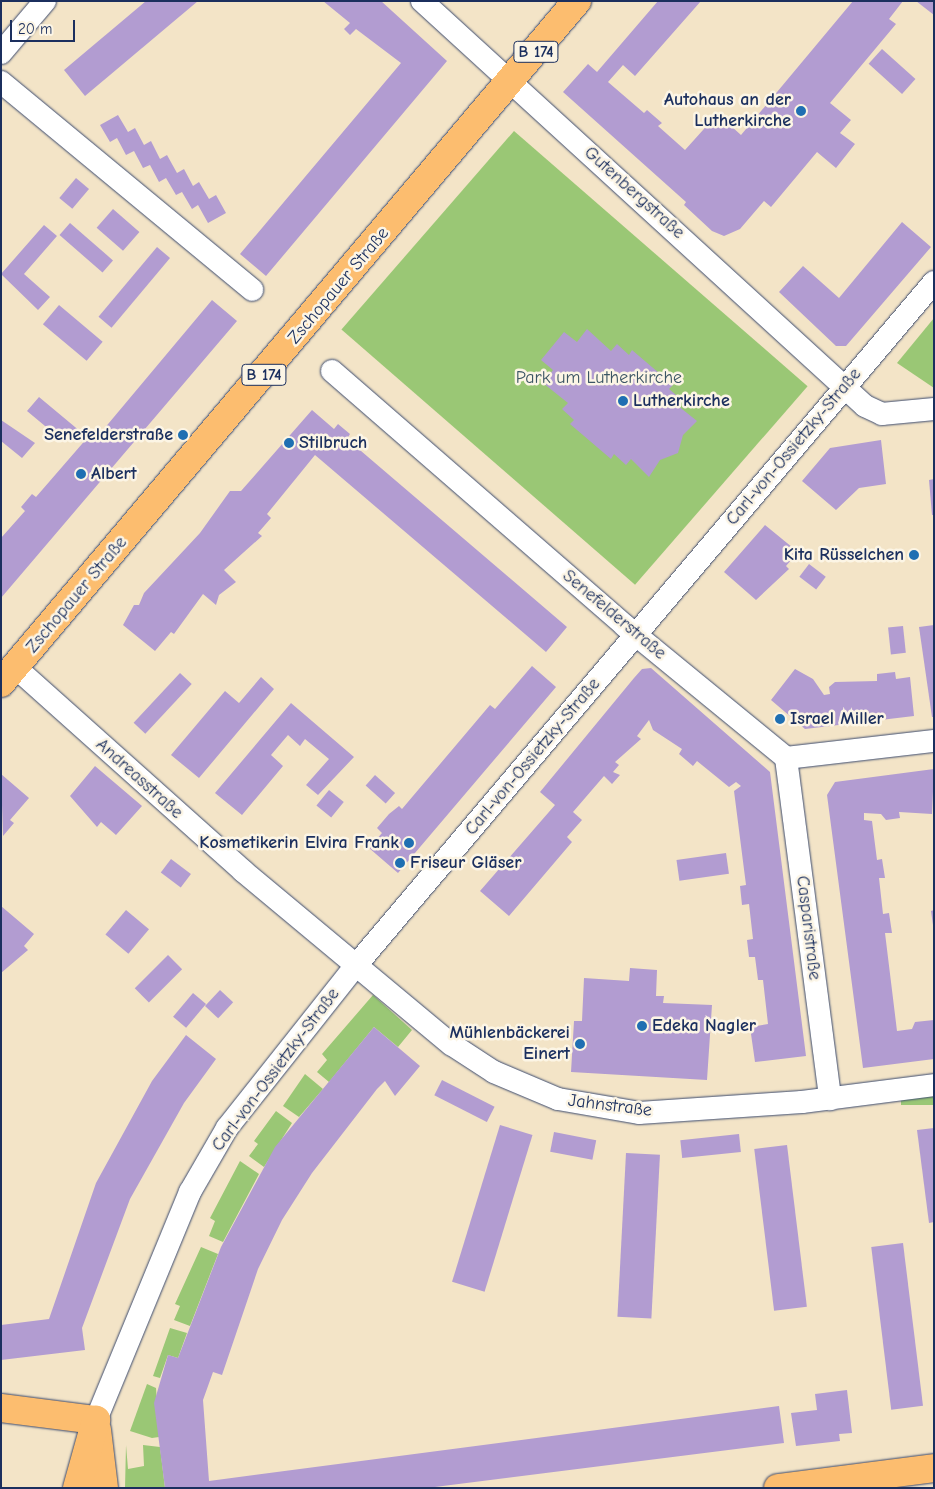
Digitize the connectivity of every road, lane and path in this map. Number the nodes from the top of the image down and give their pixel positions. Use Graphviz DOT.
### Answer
graph roads {
  1 [pos="44,1"];
  2 [pos="422,1"];
  3 [pos="577,1"];
  4 [pos="1,53"];
  5 [pos="1,82"];
  6 [pos="512,82"];
  7 [pos="934,282"];
  8 [pos="252,290"];
  9 [pos="332,372"];
  10 [pos="846,386"];
  11 [pos="934,410"];
  12 [pos="635,635"];
  13 [pos="8,675"];
  14 [pos="934,742"];
  15 [pos="786,758"];
  16 [pos="358,964"];
  17 [pos="934,1085"];
  18 [pos="830,1099"];
  19 [pos="1,1408"];
  20 [pos="96,1420"];
  21 [pos="934,1468"];
  22 [pos="77,1488"];
  23 [pos="104,1488"];
  24 [pos="778,1488"];
  1 -- 4 [label="street"];
  2 -- 6 [label="street, Gutenbergstraße"];
  3 -- 6 [label="main road, Zschopauer Straße / B 174"];
  5 -- 8 [label="street"];
  6 -- 10 [label="street, Gutenbergstraße"];
  6 -- 13 [label="main road, Zschopauer Straße / B 174"];
  7 -- 10 [label="street, Carl-von-Ossietzky-Straße"];
  9 -- 12 [label="street, Senefelderstraße"];
  10 -- 11 [label="street, Gutenbergstraße"];
  10 -- 12 [label="street, Carl-von-Ossietzky-Straße"];
  12 -- 15 [label="street, Senefelderstraße"];
  12 -- 16 [label="street, Carl-von-Ossietzky-Straße"];
  13 -- 16 [label="street, Andreasstraße"];
  14 -- 15 [label="street"];
  15 -- 18 [label="street, Casparistraße"];
  16 -- 18 [label="street, Jahnstraße"];
  16 -- 20 [label="street, Carl-von-Ossietzky-Straße"];
  17 -- 18 [label="street, Jahnstraße"];
  19 -- 20 [label="main road"];
  20 -- 22 [label="main road, Carl-von-Ossietzky-Straße"];
  20 -- 23 [label="main road, Carl-von-Ossietzky-Straße"];
  21 -- 24 [label="main road"];
}
